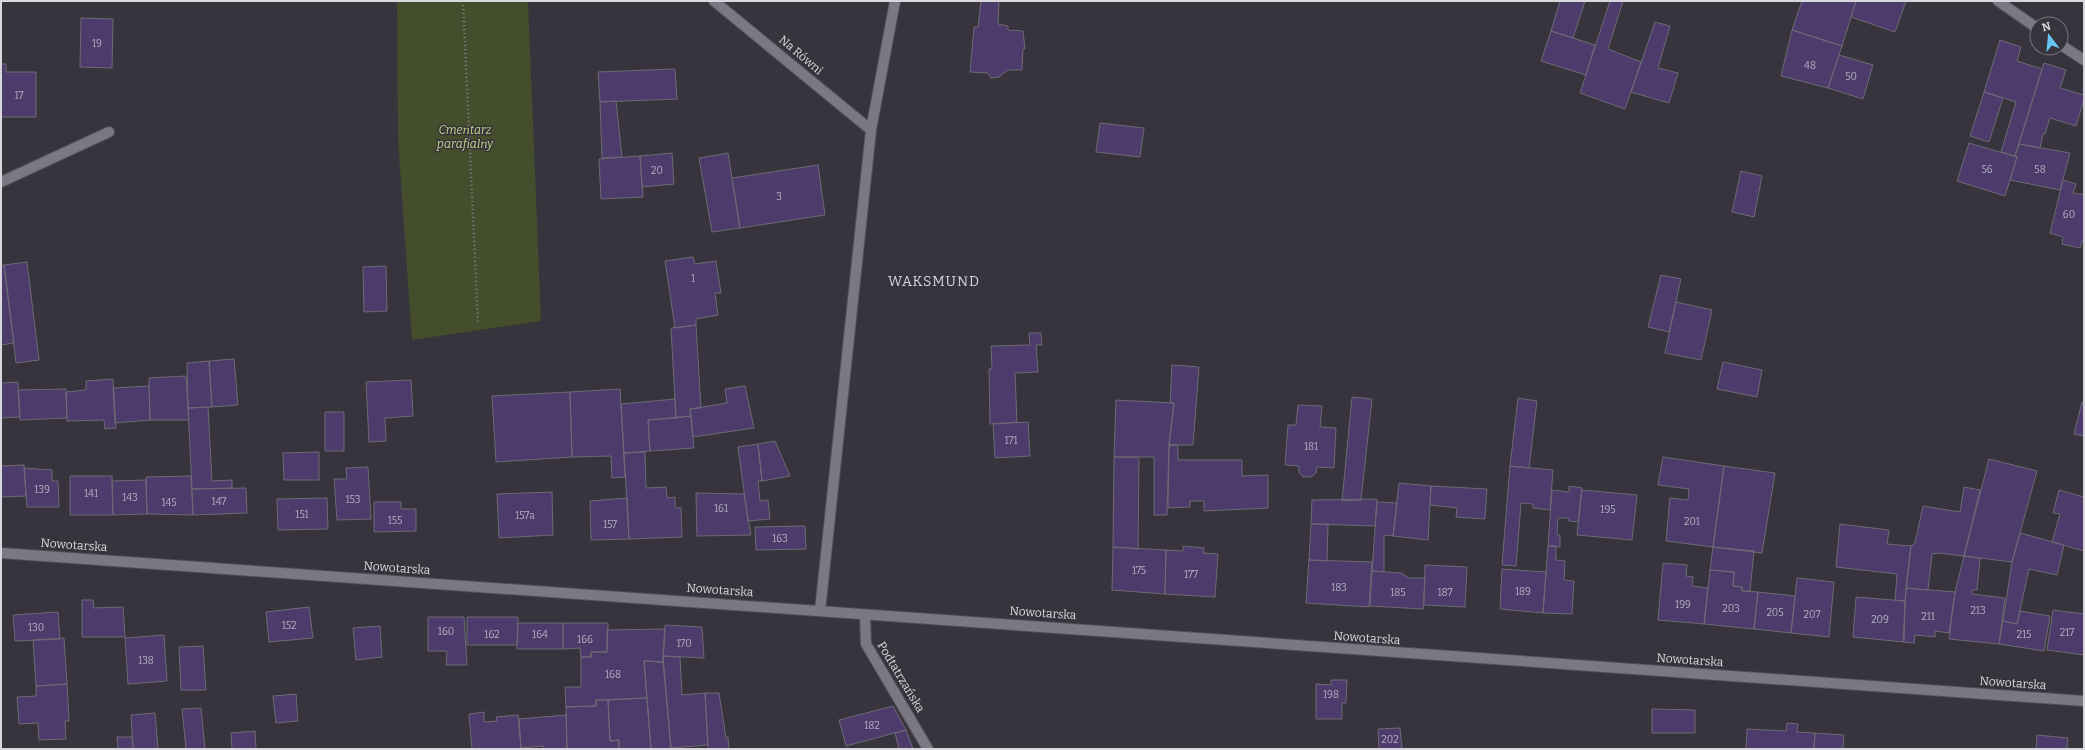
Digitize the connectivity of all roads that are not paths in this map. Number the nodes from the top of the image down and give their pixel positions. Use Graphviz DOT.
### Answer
graph roads {
  1 [pos="714,1"];
  2 [pos="895,1"];
  3 [pos="1998,1"];
  4 [pos="2029,22"];
  5 [pos="2069,50"];
  6 [pos="2084,60"];
  7 [pos="870,130"];
  8 [pos="109,132"];
  9 [pos="1,182"];
  10 [pos="1,553"];
  11 [pos="820,611"];
  12 [pos="865,615"];
  13 [pos="2084,701"];
  14 [pos="928,749"];
  1 -- 7 [label="street, Na Równi"];
  2 -- 7 [label="street"];
  3 -- 4 [label="street"];
  5 -- 6 [label="street"];
  7 -- 11 [label="street"];
  8 -- 9 [label="street"];
  10 -- 11 [label="street, Nowotarska"];
  11 -- 12 [label="street, Nowotarska"];
  12 -- 13 [label="street, Nowotarska"];
  12 -- 14 [label="street, Podtatrzańska"];
}
